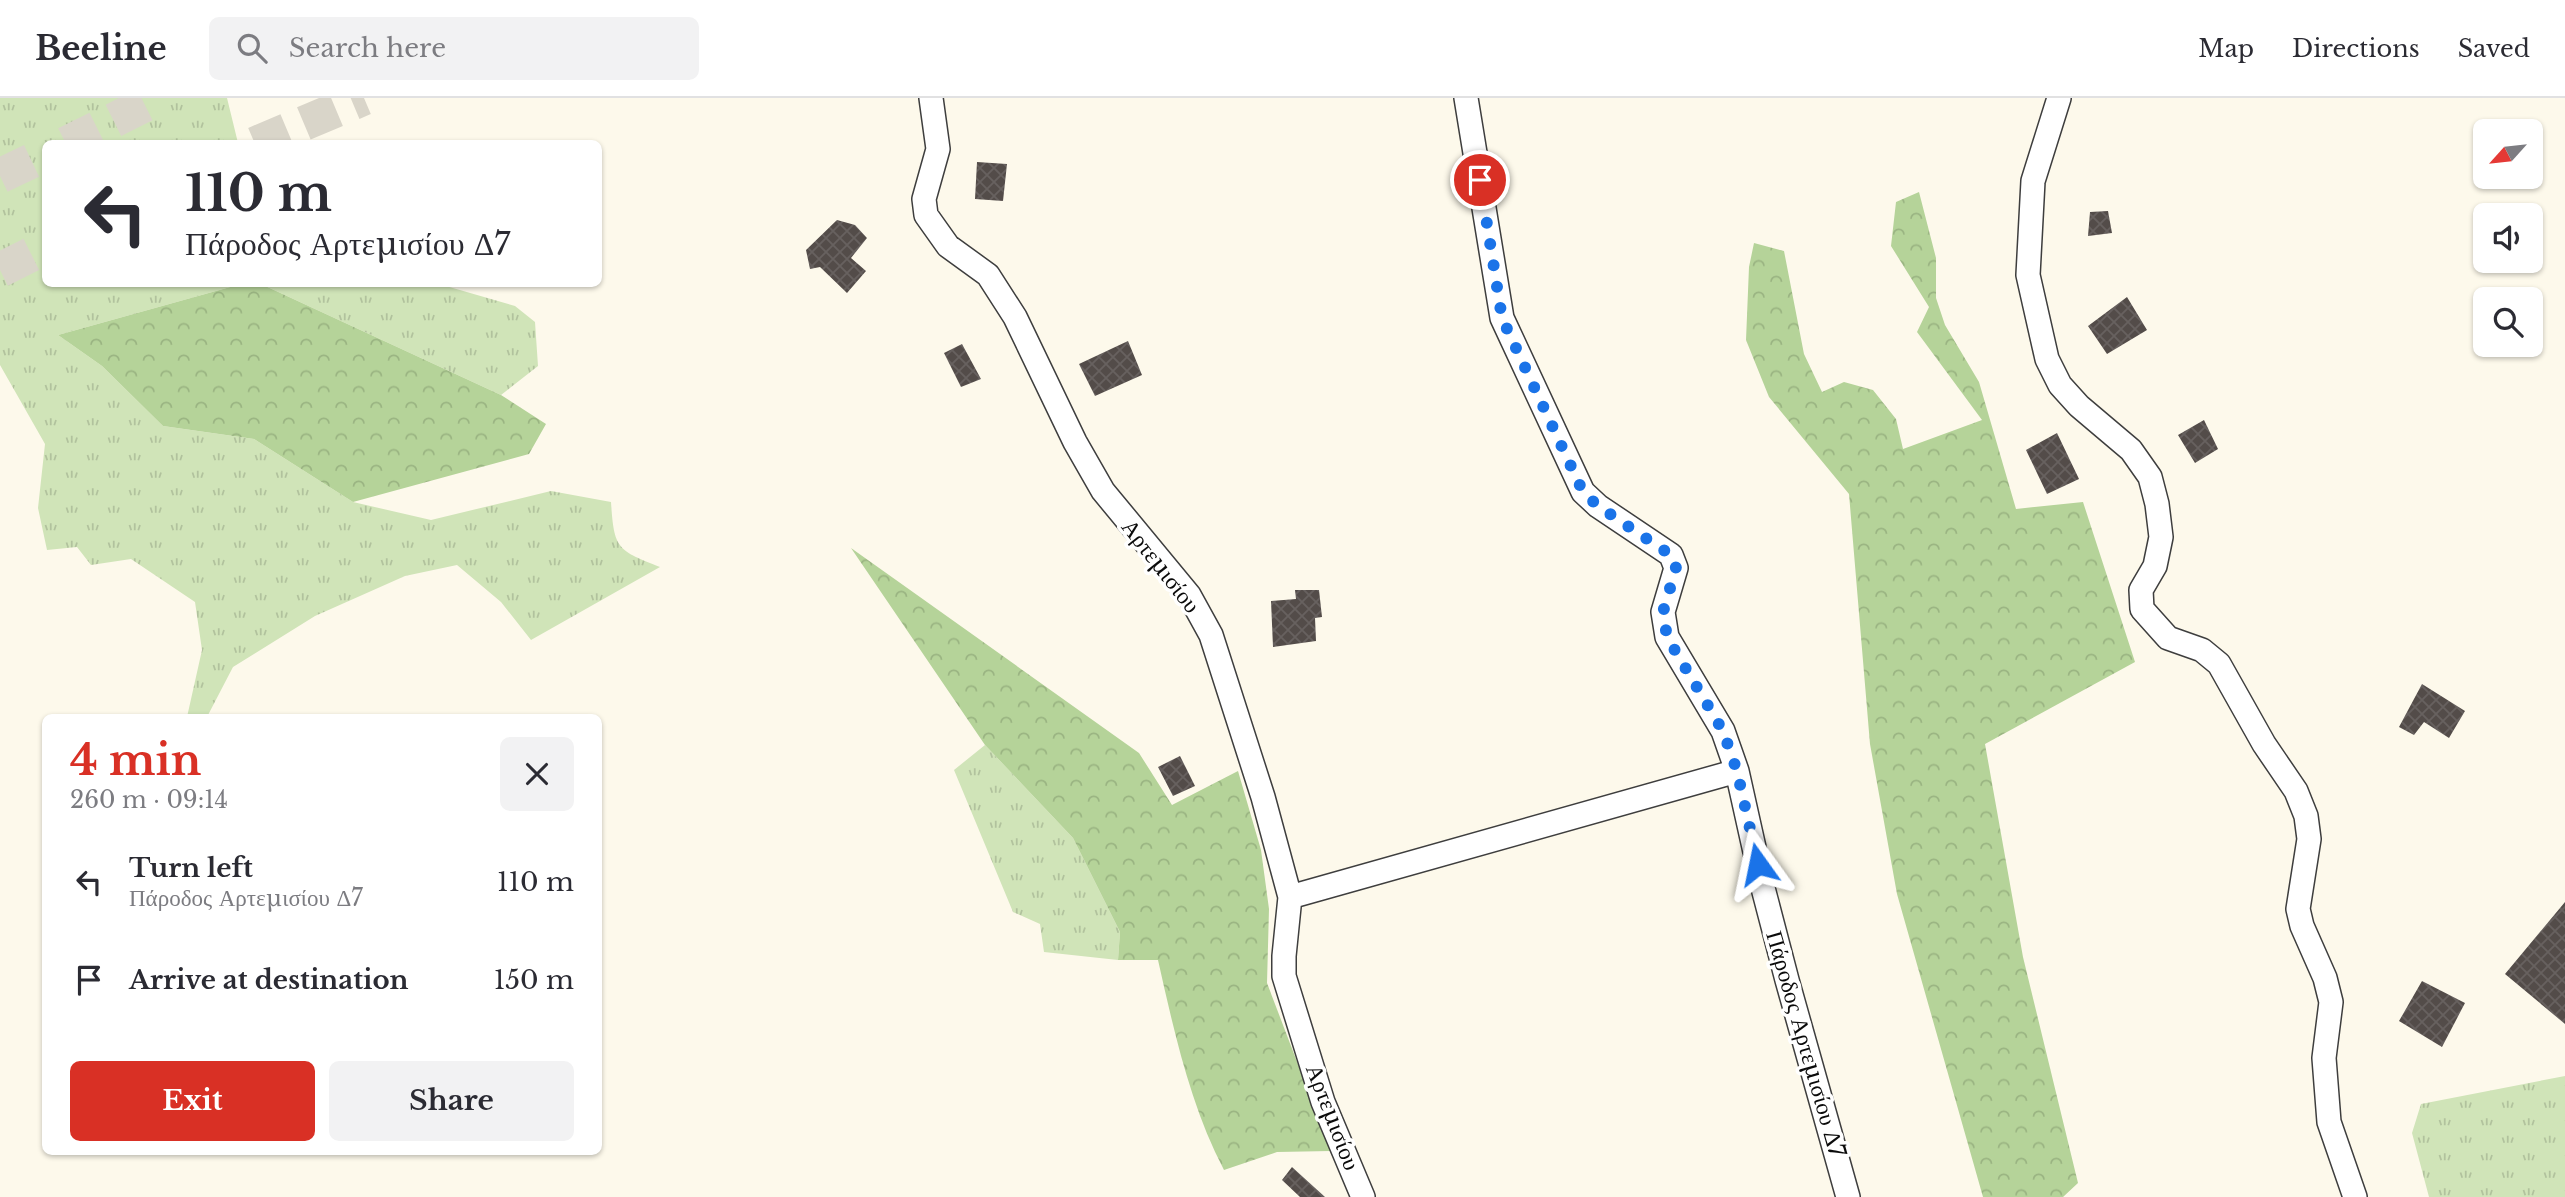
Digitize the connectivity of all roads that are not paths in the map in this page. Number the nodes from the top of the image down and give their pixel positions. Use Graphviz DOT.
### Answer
graph roads {
  1 [pos="931,98"];
  2 [pos="1466,98"];
  3 [pos="2059,98"];
  4 [pos="1737,771"];
  5 [pos="1290,897"];
  6 [pos="1363,1197"];
  7 [pos="1848,1197"];
  8 [pos="2355,1197"];
  1 -- 5 [label="street, Αρτεμισίου"];
  2 -- 4 [label="street, Πάροδος Αρτεμισίου Δ7"];
  3 -- 8 [label="street"];
  4 -- 5 [label="street"];
  4 -- 7 [label="street, Πάροδος Αρτεμισίου Δ7"];
  5 -- 6 [label="street, Αρτεμισίου"];
}
